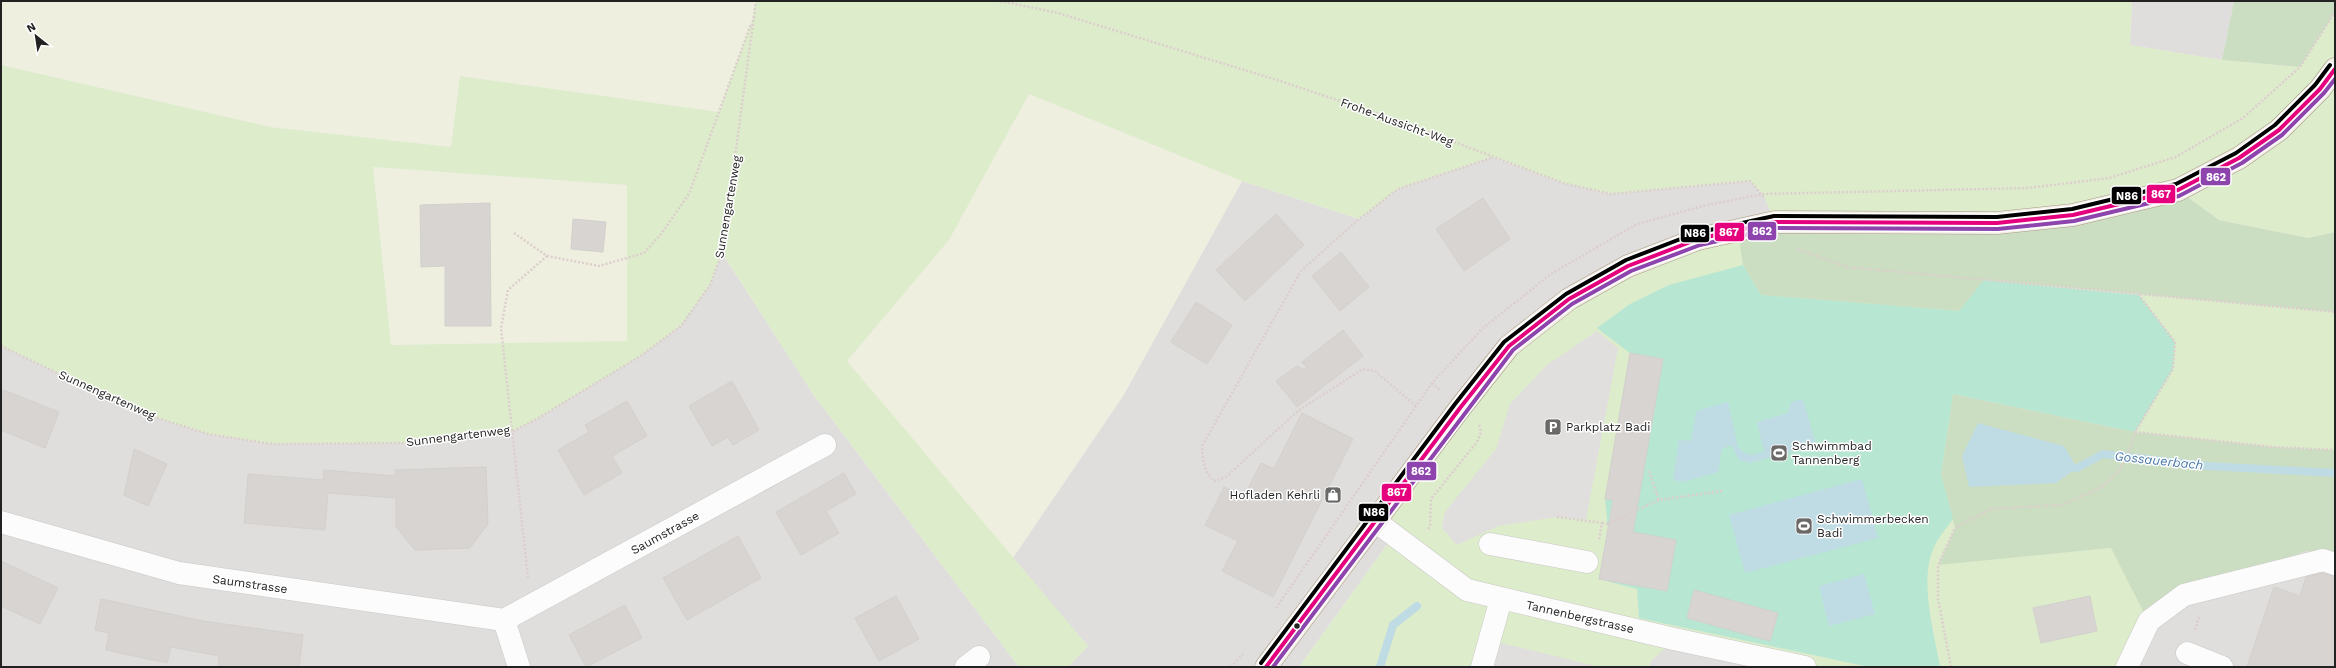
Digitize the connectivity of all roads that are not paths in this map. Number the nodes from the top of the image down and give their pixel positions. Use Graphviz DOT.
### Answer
graph roads {
  1 [pos="2335,69"];
  2 [pos="825,445"];
  3 [pos="1376,521"];
  4 [pos="1,522"];
  5 [pos="1490,544"];
  6 [pos="1587,562"];
  7 [pos="2335,564"];
  8 [pos="1501,598"];
  9 [pos="504,620"];
  10 [pos="2187,653"];
  11 [pos="519,667"];
  12 [pos="1266,667"];
  13 [pos="1482,667"];
  14 [pos="1805,667"];
  15 [pos="2127,667"];
  16 [pos="2222,667"];
  1 -- 3 [label="main road"];
  2 -- 9 [label="street, Saumstrasse"];
  3 -- 8 [label="street, Tannenbergstrasse"];
  3 -- 12 [label="main road"];
  4 -- 9 [label="street, Saumstrasse"];
  5 -- 6 [label="street"];
  7 -- 15 [label="street"];
  8 -- 13 [label="street"];
  8 -- 14 [label="street, Tannenbergstrasse"];
  9 -- 11 [label="street"];
  10 -- 16 [label="street"];
}
